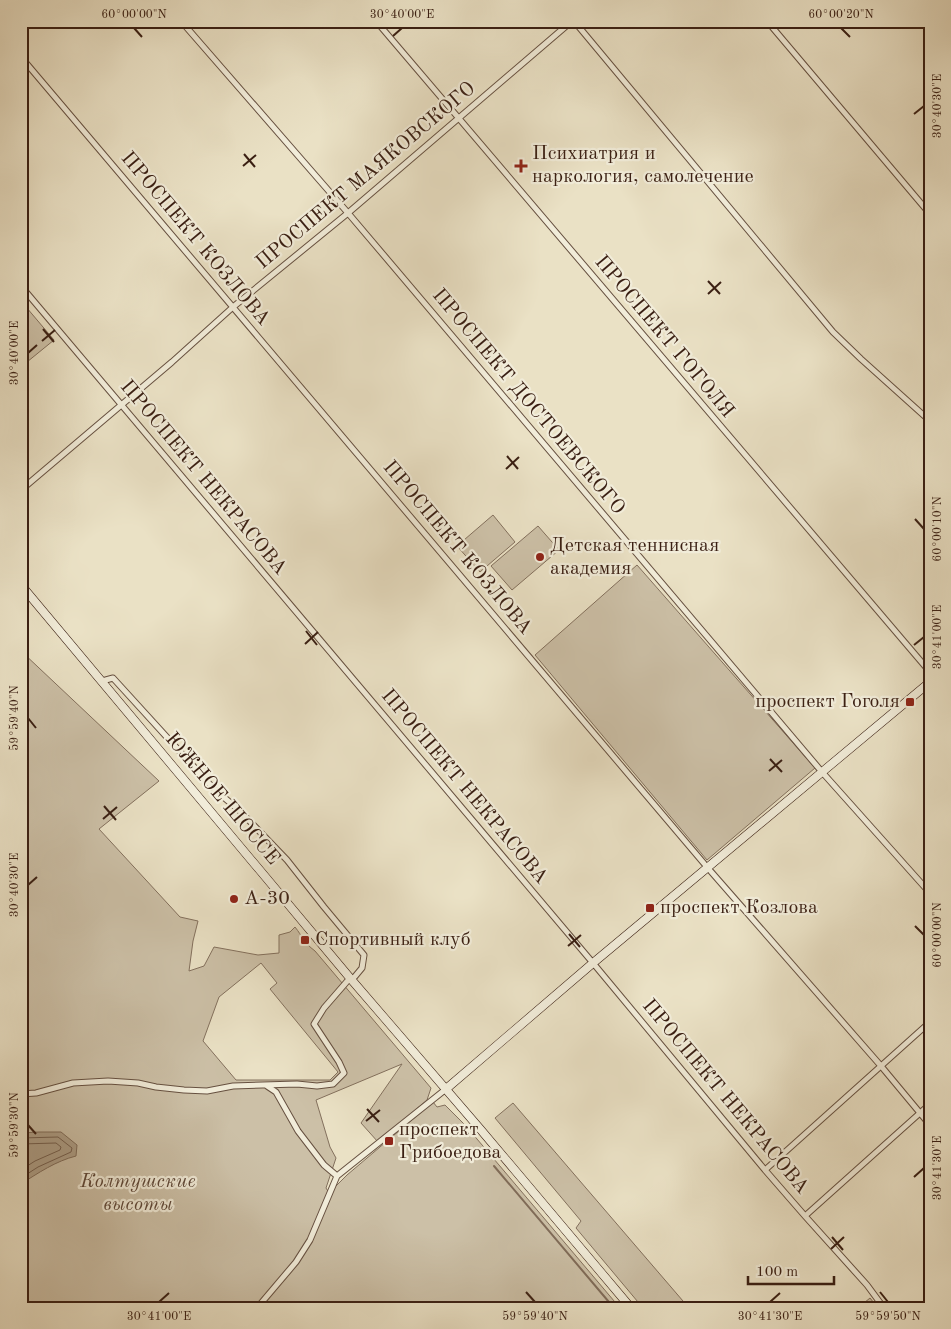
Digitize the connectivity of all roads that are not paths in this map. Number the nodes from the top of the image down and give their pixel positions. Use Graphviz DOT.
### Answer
graph roads {
  1 [pos="181,21"];
  2 [pos="376,21"];
  3 [pos="573,21"];
  4 [pos="767,21"];
  5 [pos="21,57"];
  6 [pos="458,118"];
  7 [pos="348,213"];
  8 [pos="930,214"];
  9 [pos="21,286"];
  10 [pos="233,307"];
  11 [pos="121,405"];
  12 [pos="930,421"];
  13 [pos="21,490"];
  14 [pos="21,585"];
  15 [pos="930,672"];
  16 [pos="102,681"];
  17 [pos="930,682"];
  18 [pos="822,772"];
  19 [pos="707,867"];
  20 [pos="930,893"];
  21 [pos="593,963"];
  22 [pos="351,979"];
  23 [pos="930,1022"];
  24 [pos="881,1066"];
  25 [pos="266,1086"];
  26 [pos="446,1089"];
  27 [pos="21,1094"];
  28 [pos="930,1104"];
  29 [pos="920,1113"];
  30 [pos="930,1125"];
  31 [pos="765,1170"];
  32 [pos="337,1176"];
  33 [pos="805,1216"];
  34 [pos="257,1308"];
  35 [pos="631,1308"];
  36 [pos="884,1308"];
  1 -- 7 [label="street, ПРОСПЕКТ ДОСТОЕВСКОГО"];
  2 -- 6 [label="street, ПРОСПЕКТ ГОГОЛЯ"];
  3 -- 6 [label="street, ПРОСПЕКТ МАЯКОВСКОГО"];
  3 -- 12 [label="street"];
  4 -- 8 [label="street"];
  5 -- 10 [label="street, ПРОСПЕКТ КОЗЛОВА"];
  6 -- 7 [label="street, ПРОСПЕКТ МАЯКОВСКОГО"];
  6 -- 15 [label="street, ПРОСПЕКТ ГОГОЛЯ"];
  7 -- 10 [label="street, ПРОСПЕКТ МАЯКОВСКОГО"];
  7 -- 18 [label="street, ПРОСПЕКТ ДОСТОЕВСКОГО"];
  9 -- 11 [label="street, ПРОСПЕКТ НЕКРАСОВА"];
  10 -- 11 [label="street, ПРОСПЕКТ МАЯКОВСКОГО"];
  10 -- 19 [label="street, ПРОСПЕКТ КОЗЛОВА"];
  11 -- 13 [label="street, ПРОСПЕКТ МАЯКОВСКОГО"];
  11 -- 21 [label="street, ПРОСПЕКТ НЕКРАСОВА"];
  14 -- 16 [label="street, ЮЖНОЕ ШОССЕ"];
  16 -- 22 [label="street, ЮЖНОЕ ШОССЕ"];
  16 -- 22 [label="street"];
  17 -- 18 [label="street"];
  18 -- 19 [label="street"];
  18 -- 20 [label="street, ПРОСПЕКТ ДОСТОЕВСКОГО"];
  19 -- 21 [label="street"];
  19 -- 24 [label="street, ПРОСПЕКТ КОЗЛОВА"];
  21 -- 26 [label="street"];
  21 -- 31 [label="street, ПРОСПЕКТ НЕКРАСОВА"];
  22 -- 25 [label="street"];
  22 -- 26 [label="street, ЮЖНОЕ ШОССЕ"];
  23 -- 24 [label="street"];
  24 -- 29 [label="street, ПРОСПЕКТ КОЗЛОВА"];
  24 -- 31 [label="street"];
  25 -- 27 [label="street"];
  25 -- 32 [label="street"];
  26 -- 32 [label="street"];
  26 -- 35 [label="street, ЮЖНОЕ ШОССЕ"];
  28 -- 29 [label="street"];
  29 -- 30 [label="street, ПРОСПЕКТ КОЗЛОВА"];
  29 -- 33 [label="street"];
  31 -- 33 [label="street, ПРОСПЕКТ НЕКРАСОВА"];
  32 -- 34 [label="street"];
  33 -- 36 [label="street, ПРОСПЕКТ НЕКРАСОВА"];
}
